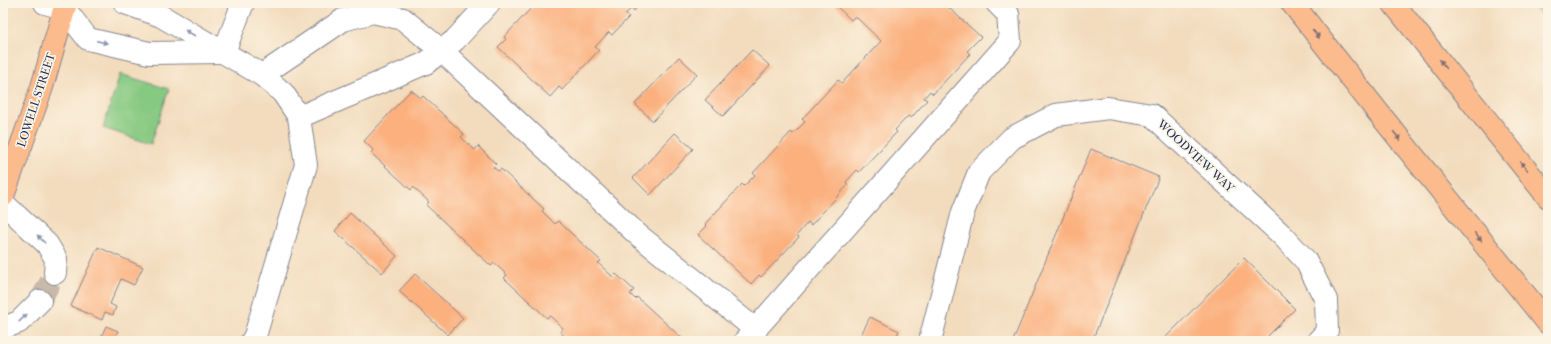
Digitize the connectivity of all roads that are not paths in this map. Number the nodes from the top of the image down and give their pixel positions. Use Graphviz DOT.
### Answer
graph roads {
  1 [pos="125,3"];
  2 [pos="243,3"];
  3 [pos="489,3"];
  4 [pos="997,3"];
  5 [pos="1292,3"];
  6 [pos="1394,3"];
  7 [pos="63,4"];
  8 [pos="442,51"];
  9 [pos="224,52"];
  10 [pos="262,75"];
  11 [pos="298,117"];
  12 [pos="3,196"];
  13 [pos="1548,196"];
  14 [pos="3,203"];
  15 [pos="55,273"];
  16 [pos="40,302"];
  17 [pos="1548,323"];
  18 [pos="3,328"];
  19 [pos="750,336"];
  20 [pos="252,341"];
  21 [pos="930,341"];
  22 [pos="1318,341"];
  9 -- 1 [label="lane, one-way"];
  2 -- 9 [label="lane"];
  3 -- 8 [label="lane"];
  4 -- 19 [label="lane"];
  5 -- 17 [label="main road, one-way"];
  13 -- 6 [label="main road, one-way"];
  7 -- 9 [label="lane, one-way"];
  7 -- 12 [label="main road, LOWELL STREET"];
  8 -- 10 [label="lane"];
  8 -- 11 [label="lane"];
  8 -- 19 [label="lane"];
  9 -- 10 [label="lane"];
  10 -- 11 [label="lane"];
  11 -- 20 [label="lane"];
  15 -- 14 [label="lane, one-way"];
  18 -- 16 [label="lane, one-way"];
  21 -- 22 [label="lane, WOODVIEW WAY"];
}
